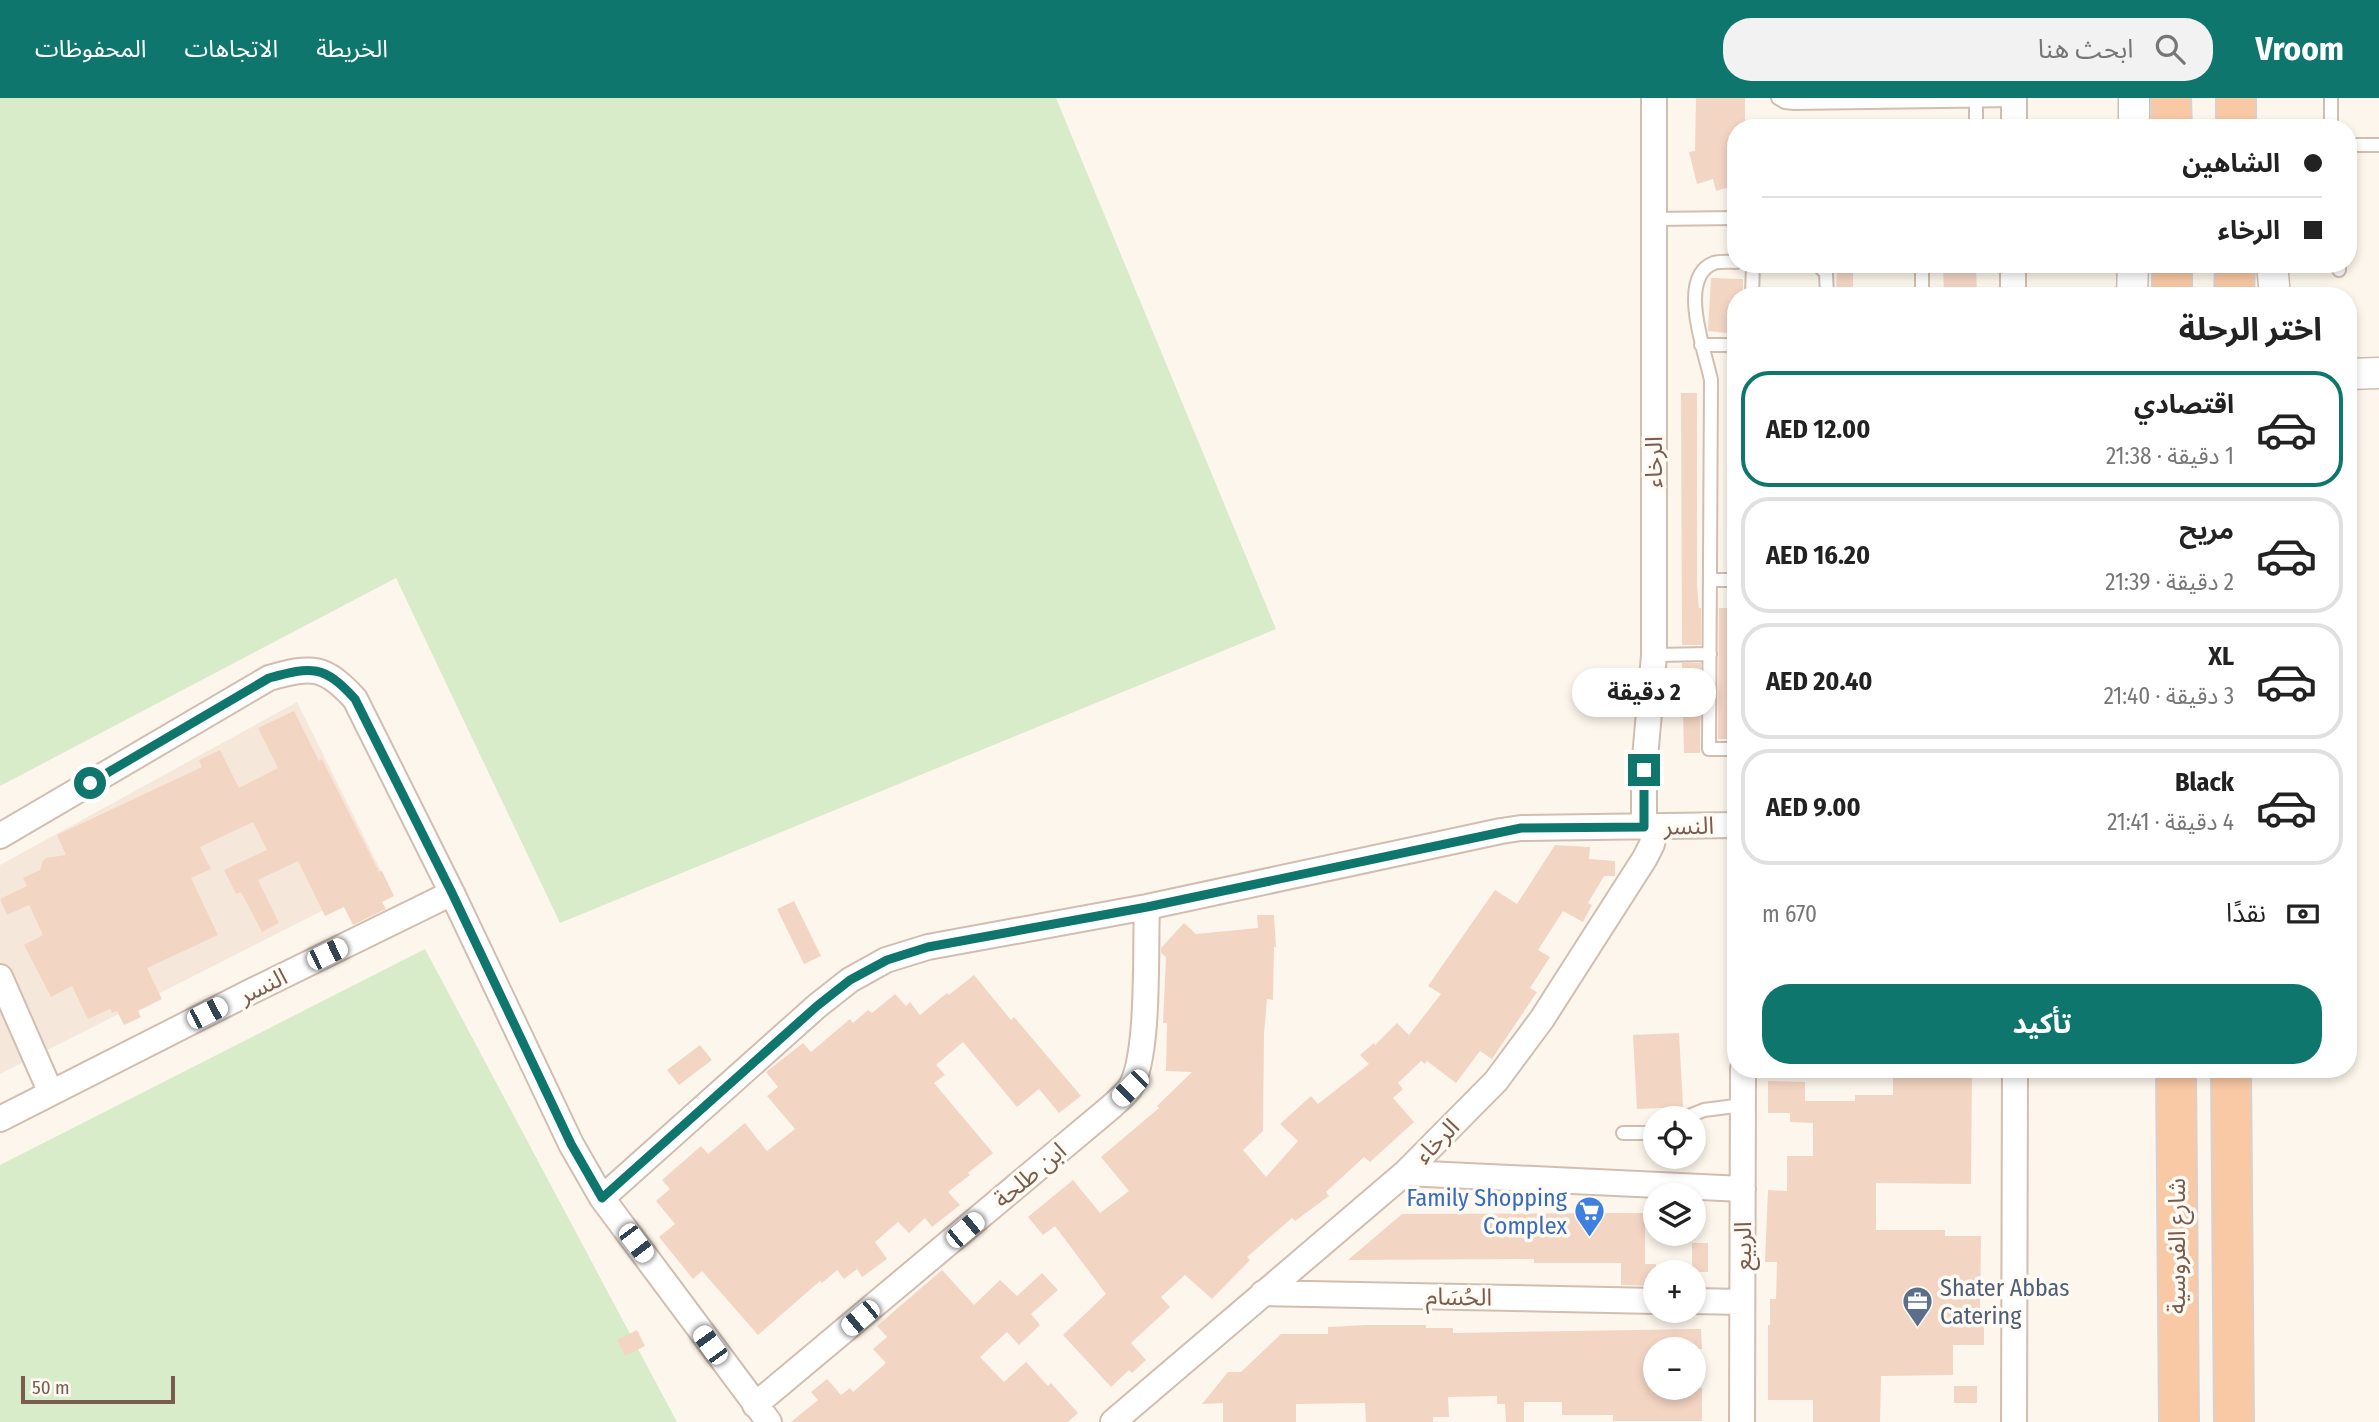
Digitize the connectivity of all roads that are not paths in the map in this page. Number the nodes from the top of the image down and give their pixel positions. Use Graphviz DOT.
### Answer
graph roads {
  1 [pos="1654,98"];
  2 [pos="1778,98"];
  3 [pos="2134,98"];
  4 [pos="2171,98"];
  5 [pos="2236,98"];
  6 [pos="2249,98"];
  7 [pos="2331,98"];
  8 [pos="2014,99"];
  9 [pos="1976,100"];
  10 [pos="1976,119"];
  11 [pos="2014,119"];
  12 [pos="2134,119"];
  13 [pos="2172,119"];
  14 [pos="2236,119"];
  15 [pos="2252,119"];
  16 [pos="2331,119"];
  17 [pos="2357,145"];
  18 [pos="2379,145"];
  19 [pos="1727,218"];
  20 [pos="1655,219"];
  21 [pos="1727,262"];
  22 [pos="1701,345"];
  23 [pos="1727,345"];
  24 [pos="2379,373"];
  25 [pos="2357,374"];
  26 [pos="1710,580"];
  27 [pos="1727,580"];
  28 [pos="1710,653"];
  29 [pos="1654,654"];
  30 [pos="1727,749"];
  31 [pos="1727,825"];
  32 [pos="1649,826"];
  33 [pos="0,836"];
  34 [pos="452,893"];
  35 [pos="1147,907"];
  36 [pos="0,977"];
  37 [pos="1743,1078"];
  38 [pos="2015,1078"];
  39 [pos="2176,1078"];
  40 [pos="2231,1078"];
  41 [pos="51,1093"];
  42 [pos="1743,1105"];
  43 [pos="1706,1110"];
  44 [pos="0,1119"];
  45 [pos="1623,1133"];
  46 [pos="1643,1133"];
  47 [pos="1405,1173"];
  48 [pos="1743,1189"];
  49 [pos="602,1198"];
  50 [pos="1263,1293"];
  51 [pos="1643,1301"];
  52 [pos="1706,1301"];
  53 [pos="1742,1302"];
  54 [pos="762,1414"];
  55 [pos="1113,1422"];
  56 [pos="1742,1422"];
  57 [pos="2014,1422"];
  58 [pos="2179,1422"];
  59 [pos="2234,1422"];
  1 -- 20 [label="street, الرخاء"];
  2 -- 9 [label="lane"];
  3 -- 12 [label="street"];
  4 -- 13 [label="highway"];
  5 -- 14 [label="highway"];
  6 -- 15 [label="street"];
  7 -- 16 [label="lane"];
  8 -- 9 [label="lane"];
  8 -- 11 [label="street"];
  9 -- 10 [label="lane"];
  17 -- 18 [label="lane"];
  19 -- 20 [label="lane"];
  20 -- 29 [label="street, الرخاء"];
  21 -- 22 [label="lane"];
  22 -- 23 [label="lane"];
  22 -- 26 [label="lane"];
  24 -- 25 [label="street"];
  26 -- 27 [label="lane"];
  26 -- 28 [label="lane"];
  28 -- 29 [label="lane"];
  28 -- 30 [label="lane"];
  29 -- 32 [label="street, الرخاء"];
  31 -- 32 [label="street, النسر"];
  32 -- 35 [label="street, النسر"];
  32 -- 47 [label="street, الرخاء"];
  33 -- 34 [label="street, ابن طلحة"];
  34 -- 41 [label="street, النسر"];
  34 -- 49 [label="street, ابن طلحة"];
  35 -- 49 [label="street, النسر"];
  35 -- 54 [label="street, ابن طلحة"];
  36 -- 41 [label="street"];
  37 -- 42 [label="street, الربيع"];
  38 -- 57 [label="street"];
  39 -- 58 [label="highway, شارع الفروسية"];
  40 -- 59 [label="highway"];
  41 -- 44 [label="street, النسر"];
  42 -- 43 [label="lane"];
  42 -- 48 [label="street, الربيع"];
  45 -- 46 [label="lane"];
  47 -- 48 [label="street"];
  47 -- 50 [label="street, الرخاء"];
  48 -- 53 [label="street, الربيع"];
  49 -- 54 [label="street, ابن طلحة"];
  50 -- 51 [label="street, الحُسَام"];
  50 -- 55 [label="street, الرخاء"];
  52 -- 53 [label="street"];
  53 -- 56 [label="street, الربيع"];
}
